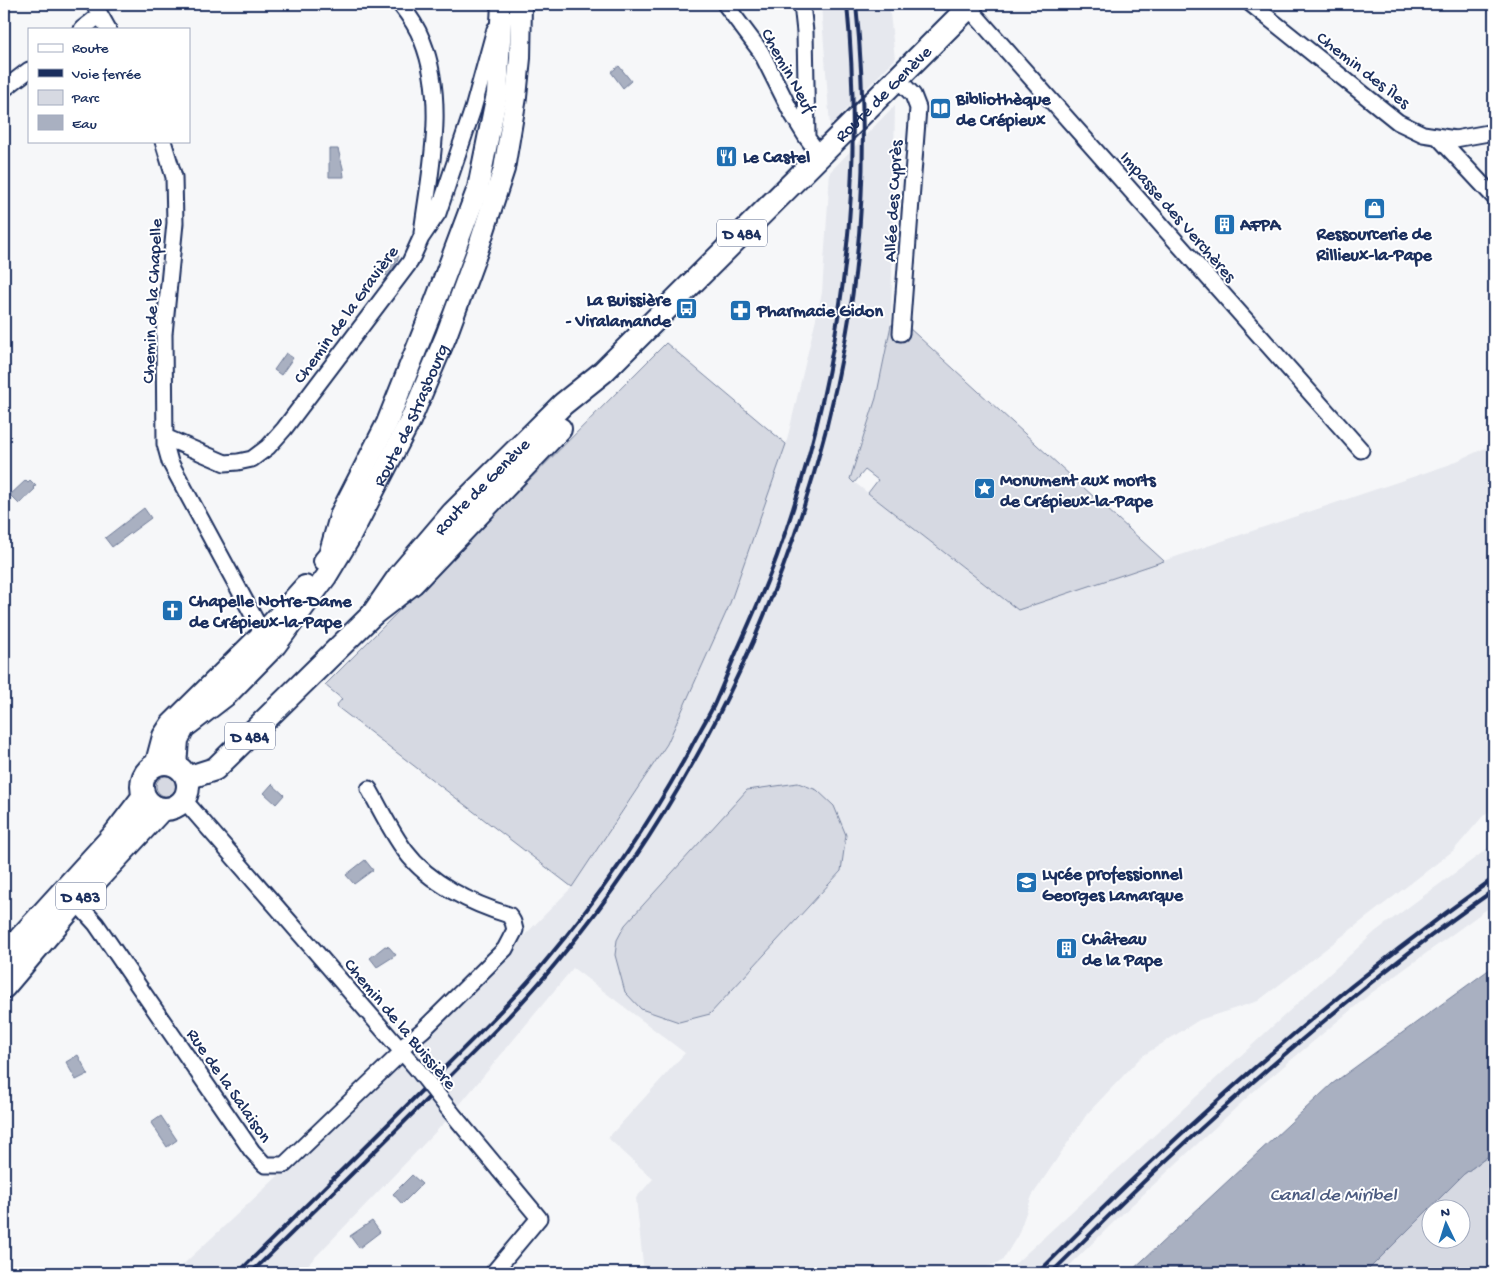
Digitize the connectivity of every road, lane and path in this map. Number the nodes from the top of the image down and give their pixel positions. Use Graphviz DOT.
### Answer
graph roads {
  1 [pos="400,4"];
  2 [pos="502,4"];
  3 [pos="521,4"];
  4 [pos="725,4"];
  5 [pos="802,4"];
  6 [pos="1251,4"];
  7 [pos="970,6"];
  8 [pos="97,9"];
  9 [pos="83,28"];
  10 [pos="107,28"];
  11 [pos="28,71"];
  12 [pos="897,78"];
  13 [pos="4,89"];
  14 [pos="1494,132"];
  15 [pos="1438,136"];
  16 [pos="163,142"];
  17 [pos="813,147"];
  18 [pos="1494,198"];
  19 [pos="421,238"];
  20 [pos="901,334"];
  21 [pos="165,437"];
  22 [pos="1361,450"];
  23 [pos="270,639"];
  24 [pos="175,777"];
  25 [pos="369,789"];
  26 [pos="153,802"];
  27 [pos="76,902"];
  28 [pos="4,956"];
  29 [pos="4,987"];
  30 [pos="401,1050"];
  31 [pos="493,1273"];
  1 -- 19 [label="street"];
  2 -- 19 [label="street, Chemin de la Gravière"];
  2 -- 23 [label="main road, Route de Strasbourg"];
  3 -- 23 [label="main road, Route de Strasbourg"];
  4 -- 17 [label="street, Chemin Neuf"];
  5 -- 17 [label="street"];
  6 -- 15 [label="street, Chemin des Îles"];
  7 -- 12 [label="main road, Route de Genève / D 484"];
  7 -- 22 [label="street, Impasse des Verchères"];
  8 -- 9 [label="street"];
  8 -- 10 [label="street"];
  11 -- 13 [label="street"];
  12 -- 17 [label="main road, Route de Genève / D 484"];
  12 -- 20 [label="street, Allée des Cyprès"];
  14 -- 15 [label="street, Chemin des Îles"];
  15 -- 18 [label="street"];
  16 -- 21 [label="street, Chemin de la Chapelle"];
  17 -- 24 [label="main road, Route de Genève / D 484"];
  19 -- 21 [label="street, Chemin de la Gravière"];
  21 -- 23 [label="street, Chemin de la Chapelle"];
  23 -- 24 [label="main road, Route de Strasbourg"];
  24 -- 26 [label="main road, Route de Genève"];
  24 -- 26 [label="main road"];
  24 -- 30 [label="street, Chemin de la Buissière"];
  25 -- 30 [label="street"];
  26 -- 27 [label="main road, Route de Genève / D 483"];
  26 -- 28 [label="main road, D 483"];
  27 -- 29 [label="main road, Route de Genève / D 483"];
  27 -- 30 [label="street, Rue de la Salaison"];
  30 -- 31 [label="street, Chemin de la Buissière, bridge"];
}
